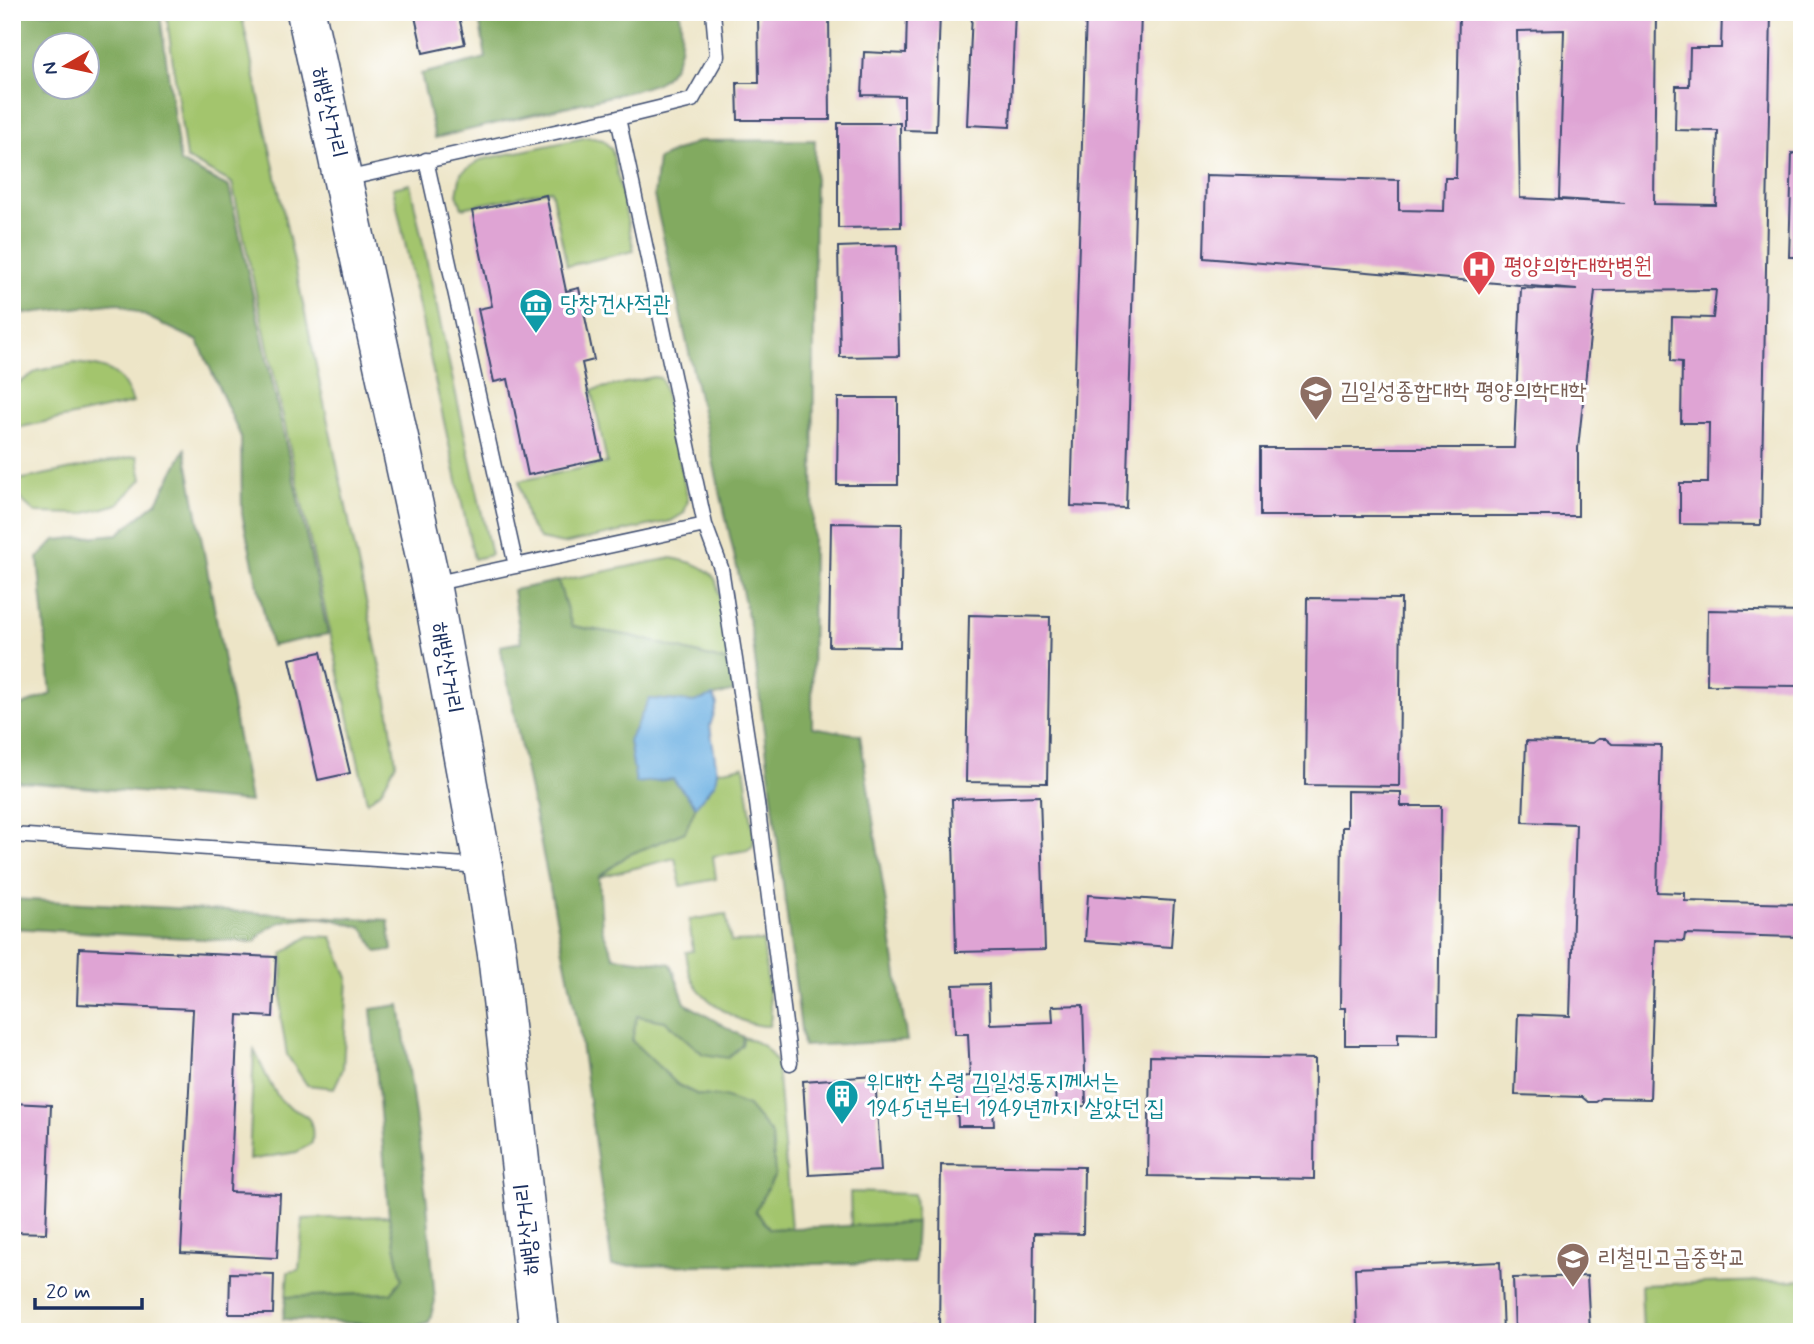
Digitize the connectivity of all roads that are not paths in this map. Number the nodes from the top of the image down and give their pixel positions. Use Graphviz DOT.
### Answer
graph roads {
  1 [pos="306,12"];
  2 [pos="713,12"];
  3 [pos="618,118"];
  4 [pos="426,160"];
  5 [pos="343,179"];
  6 [pos="705,525"];
  7 [pos="516,566"];
  8 [pos="431,584"];
  9 [pos="12,835"];
  10 [pos="483,866"];
  11 [pos="790,1063"];
  12 [pos="539,1332"];
  1 -- 5 [label="main road, 해방산거리"];
  2 -- 3 [label="lane"];
  3 -- 4 [label="lane"];
  3 -- 6 [label="lane"];
  4 -- 5 [label="lane"];
  4 -- 7 [label="lane"];
  5 -- 8 [label="main road, 해방산거리"];
  6 -- 7 [label="lane"];
  6 -- 11 [label="lane"];
  7 -- 8 [label="lane"];
  8 -- 10 [label="main road, 해방산거리"];
  9 -- 10 [label="lane"];
  10 -- 12 [label="main road, 해방산거리"];
}
